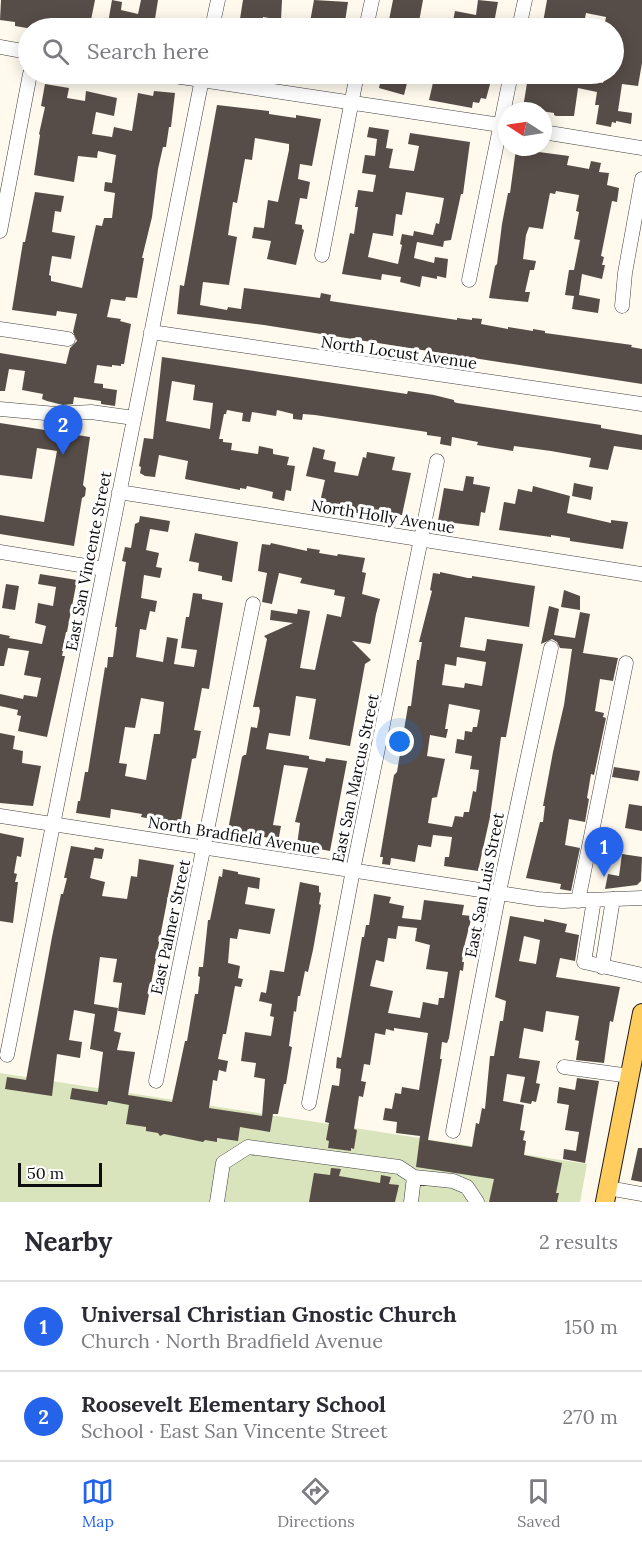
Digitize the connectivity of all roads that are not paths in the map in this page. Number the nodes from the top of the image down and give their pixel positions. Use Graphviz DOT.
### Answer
graph roads {
  1 [pos="218,0"];
  2 [pos="372,0"];
  3 [pos="525,0"];
  4 [pos="214,18"];
  5 [pos="368,18"];
  6 [pos="521,18"];
  7 [pos="0,48"];
  8 [pos="18,51"];
  9 [pos="28,84"];
  10 [pos="201,84"];
  11 [pos="244,84"];
  12 [pos="355,84"];
  13 [pos="510,84"];
  14 [pos="351,102"];
  15 [pos="507,102"];
  16 [pos="498,125"];
  17 [pos="552,133"];
  18 [pos="642,148"];
  19 [pos="498,152"];
  20 [pos="642,179"];
  21 [pos="2,204"];
  22 [pos="0,231"];
  23 [pos="322,255"];
  24 [pos="469,280"];
  25 [pos="622,306"];
  26 [pos="0,329"];
  27 [pos="151,332"];
  28 [pos="68,339"];
  29 [pos="642,404"];
  30 [pos="0,409"];
  31 [pos="134,418"];
  32 [pos="437,461"];
  33 [pos="118,492"];
  34 [pos="421,539"];
  35 [pos="0,552"];
  36 [pos="104,569"];
  37 [pos="642,574"];
  38 [pos="253,604"];
  39 [pos="551,648"];
  40 [pos="626,663"];
  41 [pos="0,816"];
  42 [pos="53,824"];
  43 [pos="203,848"];
  44 [pos="353,870"];
  45 [pos="499,892"];
  46 [pos="642,897"];
  47 [pos="613,899"];
  48 [pos="594,900"];
  49 [pos="578,901"];
  50 [pos="602,967"];
  51 [pos="642,975"];
  52 [pos="642,1013"];
  53 [pos="640,1041"];
  54 [pos="7,1055"];
  55 [pos="564,1067"];
  56 [pos="630,1076"];
  57 [pos="156,1081"];
  58 [pos="309,1103"];
  59 [pos="453,1131"];
  60 [pos="414,1177"];
  61 [pos="642,1194"];
  62 [pos="606,1195"];
  63 [pos="218,1202"];
  64 [pos="411,1202"];
  65 [pos="477,1202"];
  1 -- 4 [label="street"];
  2 -- 5 [label="street"];
  3 -- 6 [label="street"];
  7 -- 8 [label="street"];
  9 -- 21 [label="street"];
  10 -- 27 [label="street, East San Vincente Street"];
  11 -- 14 [label="street"];
  12 -- 14 [label="street"];
  13 -- 15 [label="street"];
  14 -- 16 [label="street"];
  14 -- 23 [label="street"];
  17 -- 18 [label="street"];
  19 -- 24 [label="street"];
  20 -- 25 [label="street"];
  21 -- 22 [label="street"];
  26 -- 28 [label="street"];
  27 -- 29 [label="street, North Locust Avenue"];
  27 -- 31 [label="street, East San Vincente Street"];
  30 -- 31 [label="street"];
  31 -- 33 [label="street, East San Vincente Street"];
  32 -- 34 [label="street, East San Marcus Street"];
  33 -- 34 [label="street, North Holly Avenue"];
  33 -- 36 [label="street, East San Vincente Street"];
  34 -- 37 [label="street, North Holly Avenue"];
  34 -- 44 [label="street, East San Marcus Street"];
  35 -- 36 [label="street"];
  36 -- 42 [label="street, East San Vincente Street"];
  38 -- 43 [label="street, East Palmer Street"];
  39 -- 45 [label="street, East San Luis Street"];
  40 -- 49 [label="street"];
  41 -- 42 [label="street, North Bradfield Avenue"];
  42 -- 43 [label="street, North Bradfield Avenue"];
  42 -- 54 [label="street, East San Vincente Street"];
  43 -- 44 [label="street, North Bradfield Avenue"];
  43 -- 57 [label="street, East Palmer Street"];
  44 -- 45 [label="street, North Bradfield Avenue"];
  44 -- 58 [label="street, East San Marcus Street"];
  45 -- 49 [label="street, North Bradfield Avenue"];
  45 -- 59 [label="street, East San Luis Street"];
  46 -- 47 [label="street, North Bradfield Avenue"];
  47 -- 48 [label="street, North Bradfield Avenue"];
  47 -- 50 [label="street"];
  48 -- 49 [label="street, North Bradfield Avenue"];
  48 -- 50 [label="street"];
  50 -- 51 [label="street"];
  52 -- 53 [label="main road"];
  53 -- 56 [label="main road"];
  55 -- 56 [label="street"];
  56 -- 62 [label="main road"];
  60 -- 63 [label="street"];
  60 -- 64 [label="street"];
  60 -- 65 [label="street"];
  61 -- 62 [label="street"];
}
